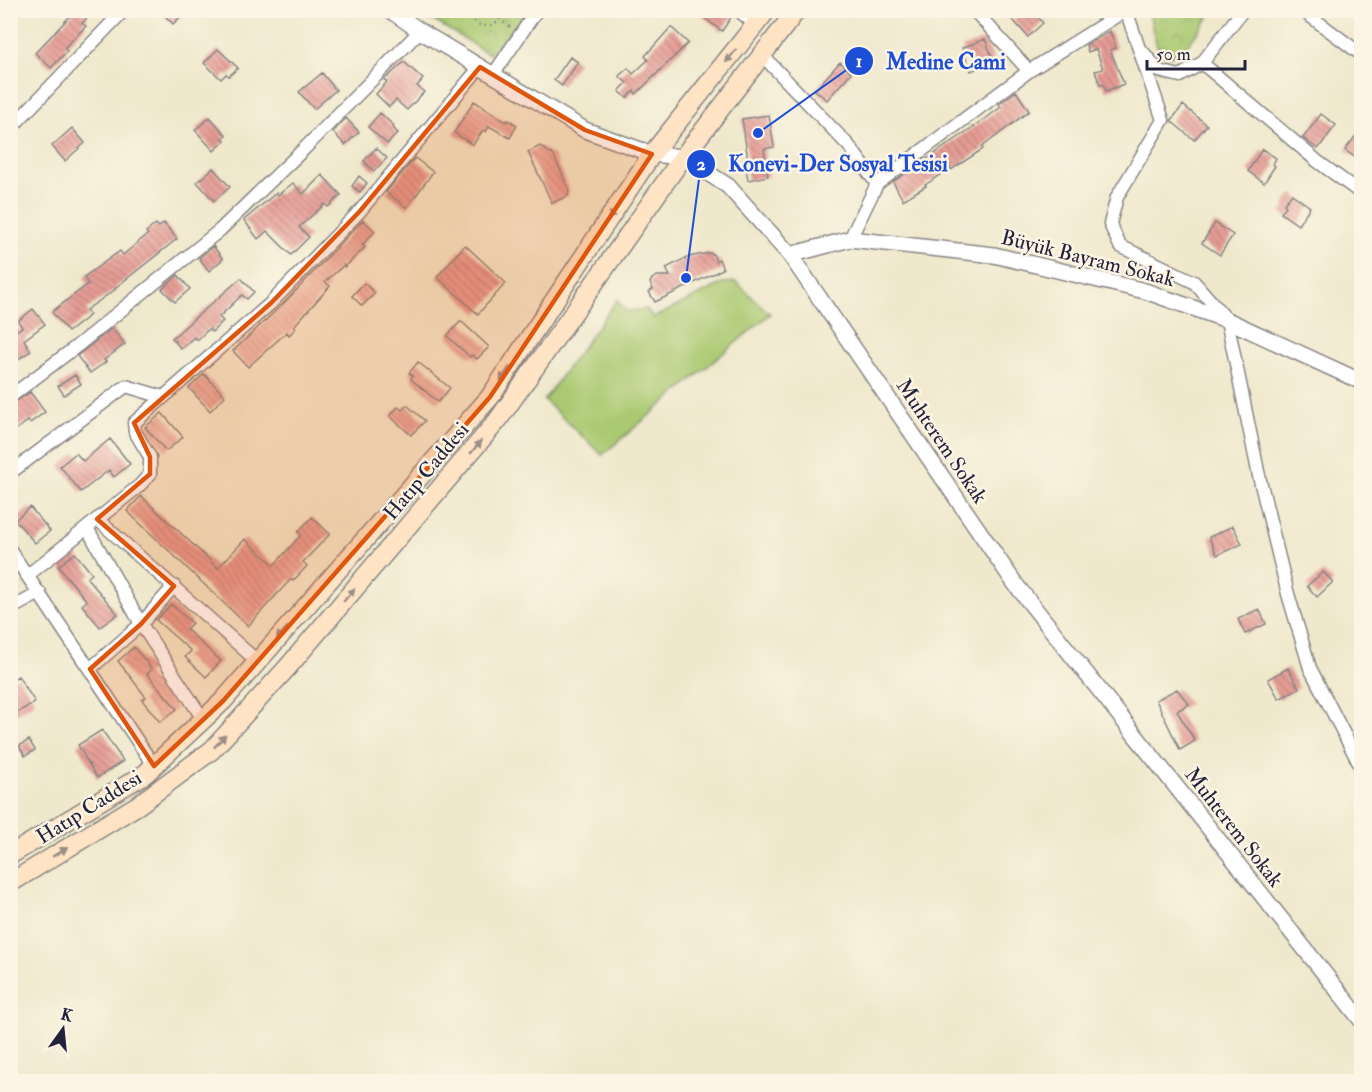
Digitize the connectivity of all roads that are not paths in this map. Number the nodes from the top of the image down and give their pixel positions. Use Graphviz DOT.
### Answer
graph roads {
  1 [pos="124,10"];
  2 [pos="390,10"];
  3 [pos="537,10"];
  4 [pos="738,10"];
  5 [pos="767,10"];
  6 [pos="797,10"];
  7 [pos="974,10"];
  8 [pos="1126,10"];
  9 [pos="1243,10"];
  10 [pos="1302,10"];
  11 [pos="756,25"];
  12 [pos="420,31"];
  13 [pos="1138,46"];
  14 [pos="762,55"];
  15 [pos="1362,55"];
  16 [pos="1202,63"];
  17 [pos="487,71"];
  18 [pos="1029,71"];
  19 [pos="10,129"];
  20 [pos="652,154"];
  21 [pos="683,157"];
  22 [pos="877,184"];
  23 [pos="1362,194"];
  24 [pos="850,239"];
  25 [pos="790,255"];
  26 [pos="1227,320"];
  27 [pos="1362,382"];
  28 [pos="10,397"];
  29 [pos="163,397"];
  30 [pos="10,473"];
  31 [pos="97,519"];
  32 [pos="87,528"];
  33 [pos="10,550"];
  34 [pos="28,575"];
  35 [pos="174,586"];
  36 [pos="40,593"];
  37 [pos="10,609"];
  38 [pos="141,624"];
  39 [pos="257,662"];
  40 [pos="90,669"];
  41 [pos="203,719"];
  42 [pos="154,766"];
  43 [pos="1362,769"];
  44 [pos="10,855"];
  45 [pos="10,883"];
  46 [pos="1362,1020"];
  1 -- 19 [label="street"];
  2 -- 12 [label="street, Muhterem Sokak"];
  3 -- 17 [label="street"];
  4 -- 11 [label="street"];
  5 -- 11 [label="main road, Hatıp Caddesi"];
  6 -- 14 [label="main road, Hatıp Caddesi"];
  7 -- 18 [label="street"];
  8 -- 13 [label="street"];
  8 -- 18 [label="street"];
  9 -- 16 [label="street"];
  10 -- 15 [label="street"];
  11 -- 20 [label="main road, Hatıp Caddesi, one-way"];
  12 -- 17 [label="street, Muhterem Sokak"];
  12 -- 28 [label="street"];
  13 -- 16 [label="street"];
  13 -- 26 [label="street"];
  14 -- 21 [label="main road, Hatıp Caddesi"];
  14 -- 22 [label="street"];
  16 -- 23 [label="street"];
  17 -- 20 [label="street, Muhterem Sokak"];
  17 -- 29 [label="street"];
  18 -- 22 [label="street"];
  20 -- 21 [label="street, Muhterem Sokak"];
  20 -- 39 [label="main road, Hatıp Caddesi, one-way"];
  21 -- 25 [label="street, Muhterem Sokak"];
  45 -- 21 [label="main road, Hatıp Caddesi, one-way"];
  22 -- 24 [label="street"];
  24 -- 25 [label="street, Büyük Bayram Sokak"];
  24 -- 26 [label="street, Büyük Bayram Sokak"];
  25 -- 46 [label="street, Muhterem Sokak"];
  26 -- 27 [label="street, Büyük Bayram Sokak"];
  26 -- 43 [label="street"];
  29 -- 30 [label="street"];
  29 -- 31 [label="street"];
  31 -- 32 [label="street"];
  31 -- 35 [label="street"];
  32 -- 34 [label="street"];
  32 -- 38 [label="street"];
  33 -- 34 [label="street"];
  34 -- 36 [label="street"];
  35 -- 38 [label="street"];
  35 -- 39 [label="street"];
  36 -- 37 [label="street"];
  36 -- 40 [label="street"];
  38 -- 40 [label="street"];
  38 -- 41 [label="street"];
  39 -- 41 [label="main road, Hatıp Caddesi"];
  40 -- 42 [label="street"];
  41 -- 42 [label="main road, Hatıp Caddesi"];
  42 -- 44 [label="main road, Hatıp Caddesi"];
}
